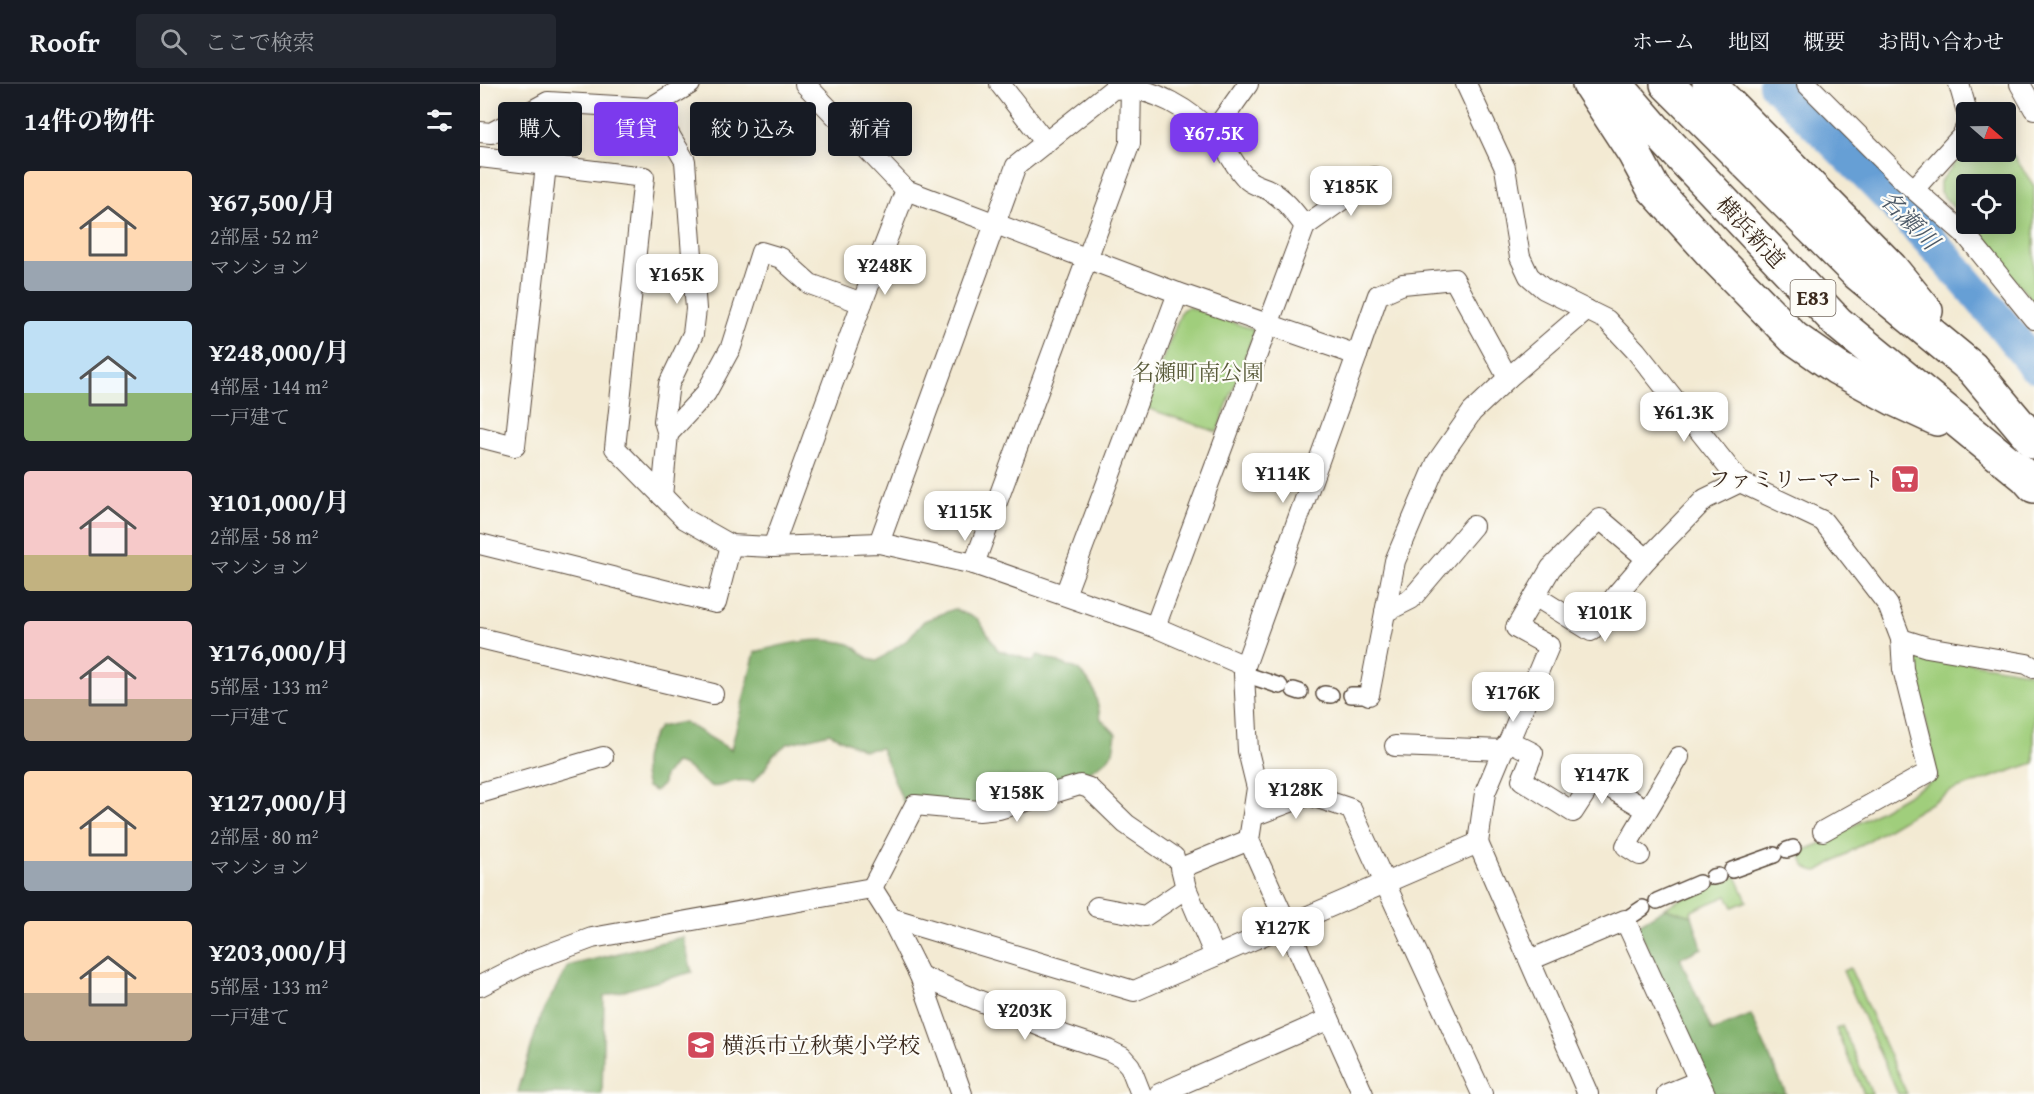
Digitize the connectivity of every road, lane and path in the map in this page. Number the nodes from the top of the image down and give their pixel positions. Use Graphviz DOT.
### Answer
graph roads {
  1 [pos="690,84"];
  2 [pos="805,84"];
  3 [pos="1000,84"];
  4 [pos="1248,84"];
  5 [pos="1466,84"];
  6 [pos="1589,84"];
  7 [pos="1616,84"];
  8 [pos="1667,84"];
  9 [pos="1709,84"];
  10 [pos="1807,84"];
  11 [pos="1959,84"];
  12 [pos="2020,84"];
  13 [pos="1131,85"];
  14 [pos="668,89"];
  15 [pos="656,102"];
  16 [pos="1964,102"];
  17 [pos="594,105"];
  18 [pos="2034,109"];
  19 [pos="480,132"];
  20 [pos="1213,134"];
  21 [pos="1046,143"];
  22 [pos="1956,143"];
  23 [pos="678,149"];
  24 [pos="480,157"];
  25 [pos="546,165"];
  26 [pos="1374,177"];
  27 [pos="1914,189"];
  28 [pos="906,190"];
  29 [pos="996,223"];
  30 [pos="1305,226"];
  31 [pos="1087,259"];
  32 [pos="1178,293"];
  33 [pos="862,303"];
  34 [pos="1587,310"];
  35 [pos="2034,318"];
  36 [pos="1269,323"];
  37 [pos="1357,355"];
  38 [pos="1972,368"];
  39 [pos="1508,378"];
  40 [pos="668,434"];
  41 [pos="1977,436"];
  42 [pos="480,437"];
  43 [pos="2034,442"];
  44 [pos="1740,482"];
  45 [pos="2034,486"];
  46 [pos="662,496"];
  47 [pos="1473,526"];
  48 [pos="879,543"];
  49 [pos="480,544"];
  50 [pos="731,545"];
  51 [pos="773,547"];
  52 [pos="1647,559"];
  53 [pos="974,564"];
  54 [pos="1065,595"];
  55 [pos="1535,597"];
  56 [pos="1385,612"];
  57 [pos="1155,627"];
  58 [pos="480,638"];
  59 [pos="1901,639"];
  60 [pos="2034,668"];
  61 [pos="1245,670"];
  62 [pos="1291,689"];
  63 [pos="713,694"];
  64 [pos="1360,695"];
  65 [pos="1395,746"];
  66 [pos="1506,746"];
  67 [pos="603,757"];
  68 [pos="1578,768"];
  69 [pos="1679,769"];
  70 [pos="1595,778"];
  71 [pos="480,794"];
  72 [pos="1647,810"];
  73 [pos="1253,816"];
  74 [pos="1821,832"];
  75 [pos="1249,840"];
  76 [pos="1478,843"];
  77 [pos="1792,848"];
  78 [pos="1640,855"];
  79 [pos="1178,863"];
  80 [pos="1384,882"];
  81 [pos="872,888"];
  82 [pos="1186,888"];
  83 [pos="1097,906"];
  84 [pos="891,918"];
  85 [pos="1625,920"];
  86 [pos="1288,923"];
  87 [pos="1215,956"];
  88 [pos="1530,960"];
  89 [pos="920,976"];
  90 [pos="480,986"];
  91 [pos="1329,1019"];
  92 [pos="1702,1087"];
  93 [pos="962,1094"];
  94 [pos="1141,1094"];
  95 [pos="1159,1094"];
  96 [pos="1363,1094"];
  97 [pos="1482,1094"];
  98 [pos="1588,1094"];
  99 [pos="1667,1094"];
  1 -- 14 [label="street"];
  2 -- 28 [label="street"];
  3 -- 21 [label="street"];
  4 -- 20 [label="street"];
  5 -- 34 [label="street"];
  6 -- 41 [label="highway"];
  7 -- 41 [label="highway, 横浜新道 / E83"];
  8 -- 38 [label="highway, 横浜新道 / E83"];
  9 -- 38 [label="highway"];
  10 -- 27 [label="street"];
  11 -- 16 [label="street"];
  12 -- 18 [label="street"];
  13 -- 20 [label="street"];
  13 -- 21 [label="street"];
  13 -- 31 [label="street"];
  14 -- 15 [label="street"];
  17 -- 19 [label="street"];
  20 -- 30 [label="street"];
  21 -- 29 [label="street"];
  22 -- 27 [label="street"];
  23 -- 40 [label="street"];
  24 -- 25 [label="street"];
  25 -- 42 [label="street"];
  25 -- 46 [label="street"];
  26 -- 30 [label="street"];
  27 -- 35 [label="street"];
  28 -- 29 [label="street"];
  28 -- 33 [label="street"];
  29 -- 31 [label="street"];
  29 -- 48 [label="street"];
  30 -- 36 [label="street"];
  31 -- 32 [label="street"];
  31 -- 53 [label="street"];
  32 -- 36 [label="street"];
  32 -- 54 [label="street"];
  33 -- 40 [label="street"];
  33 -- 51 [label="street"];
  34 -- 39 [label="street"];
  34 -- 44 [label="street"];
  36 -- 37 [label="street"];
  36 -- 57 [label="street"];
  37 -- 39 [label="street"];
  37 -- 61 [label="street"];
  38 -- 43 [label="highway, 横浜新道 / E83"];
  39 -- 56 [label="street"];
  40 -- 46 [label="street"];
  41 -- 45 [label="highway, 横浜新道 / E83"];
  44 -- 52 [label="street"];
  44 -- 59 [label="street"];
  46 -- 50 [label="street"];
  47 -- 56 [label="street"];
  48 -- 51 [label="street"];
  48 -- 53 [label="street"];
  49 -- 50 [label="street"];
  50 -- 51 [label="street"];
  52 -- 55 [label="street"];
  52 -- 55 [label="street"];
  53 -- 54 [label="street"];
  54 -- 57 [label="street"];
  55 -- 66 [label="street"];
  56 -- 64 [label="street"];
  57 -- 61 [label="street"];
  58 -- 63 [label="street"];
  59 -- 60 [label="street"];
  59 -- 74 [label="street"];
  61 -- 62 [label="street"];
  61 -- 73 [label="street"];
  65 -- 66 [label="street"];
  66 -- 70 [label="street"];
  66 -- 76 [label="street"];
  67 -- 71 [label="street"];
  68 -- 70 [label="street"];
  69 -- 72 [label="street"];
  70 -- 72 [label="street"];
  72 -- 78 [label="street"];
  73 -- 75 [label="street"];
  73 -- 80 [label="street"];
  75 -- 79 [label="street"];
  75 -- 86 [label="street"];
  76 -- 80 [label="street"];
  76 -- 88 [label="street"];
  77 -- 85 [label="street"];
  79 -- 81 [label="street"];
  79 -- 82 [label="street"];
  80 -- 86 [label="street"];
  80 -- 97 [label="street"];
  81 -- 84 [label="street"];
  81 -- 90 [label="street"];
  82 -- 83 [label="street"];
  82 -- 87 [label="street"];
  84 -- 87 [label="street"];
  84 -- 89 [label="street"];
  85 -- 88 [label="street"];
  85 -- 92 [label="street"];
  86 -- 87 [label="street"];
  86 -- 91 [label="street"];
  88 -- 98 [label="street"];
  89 -- 93 [label="street"];
  89 -- 94 [label="street"];
  91 -- 95 [label="street"];
  91 -- 96 [label="street"];
  92 -- 99 [label="street"];
}
